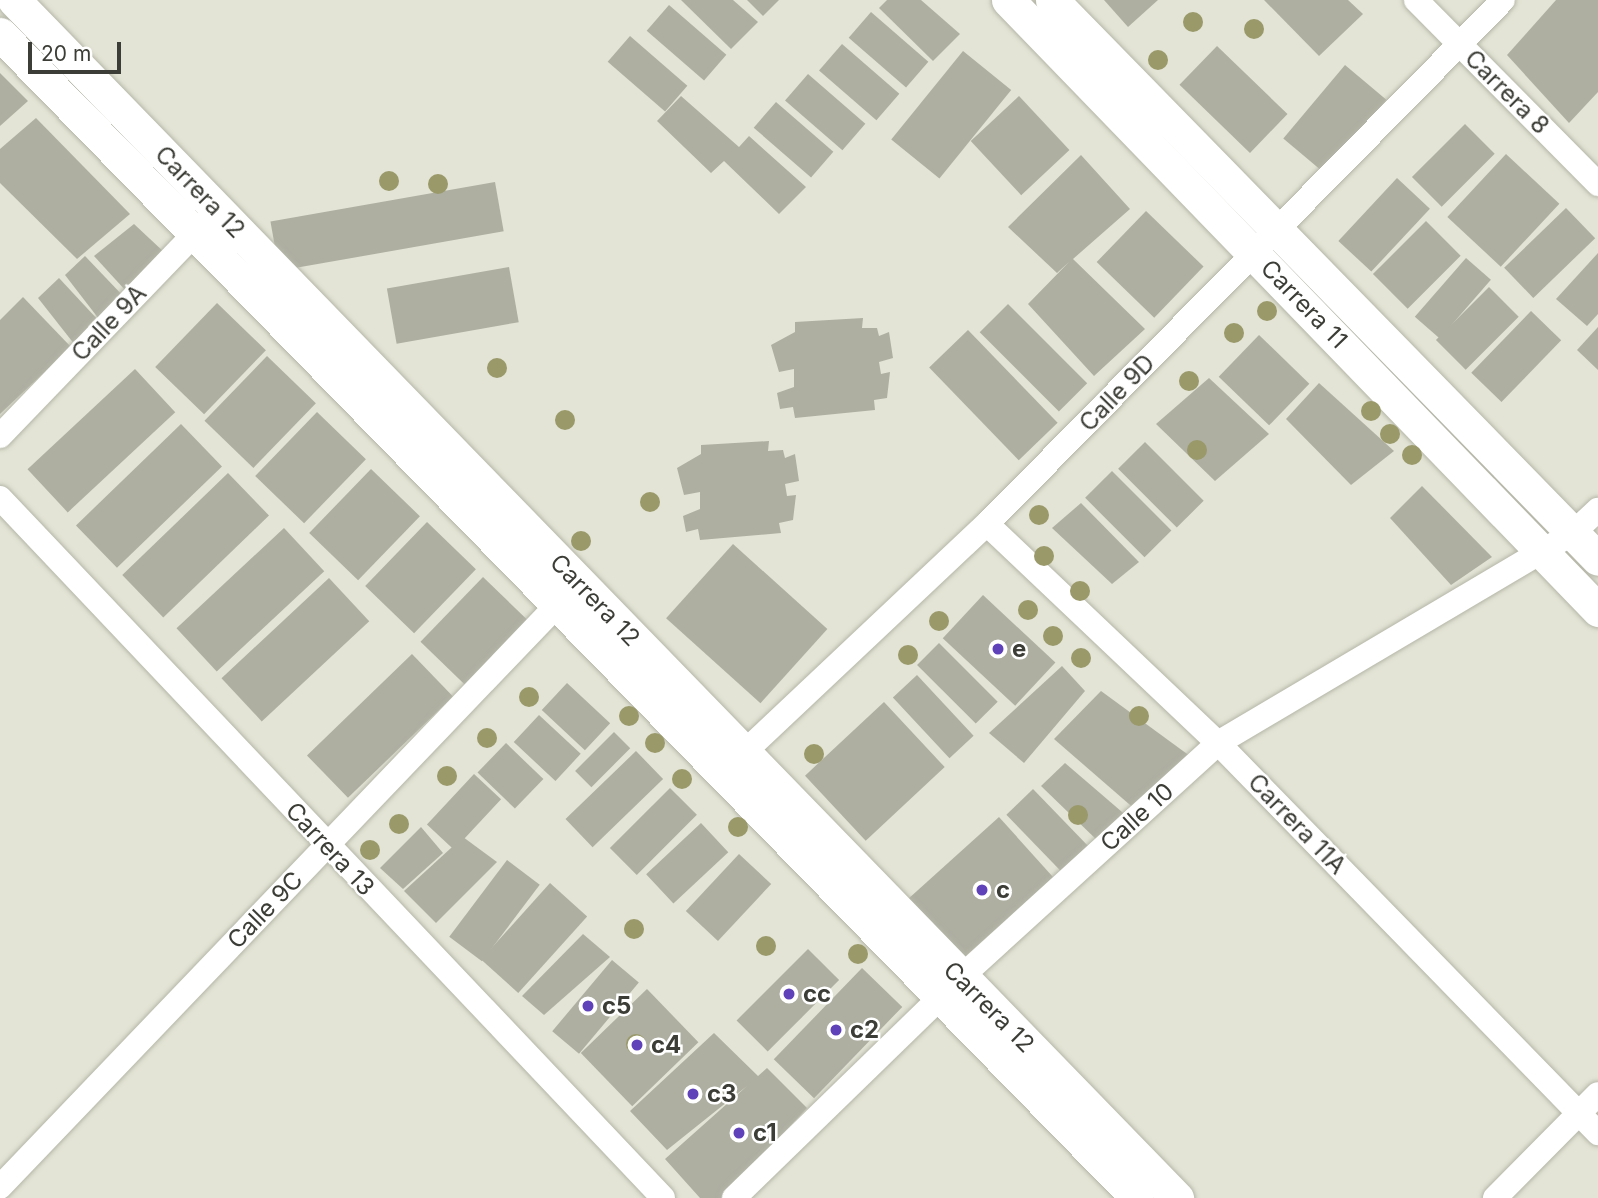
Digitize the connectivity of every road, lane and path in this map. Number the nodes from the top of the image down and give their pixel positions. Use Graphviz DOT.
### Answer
graph roads {
  1 [pos="13,0"];
  2 [pos="1008,0"];
  3 [pos="1052,0"];
  4 [pos="1416,0"];
  5 [pos="1503,0"];
  6 [pos="0,34"];
  7 [pos="1462,47"];
  8 [pos="1598,184"];
  9 [pos="217,210"];
  10 [pos="193,235"];
  11 [pos="1265,240"];
  12 [pos="0,436"];
  13 [pos="0,498"];
  14 [pos="1598,510"];
  15 [pos="987,524"];
  16 [pos="1573,533"];
  17 [pos="1538,549"];
  18 [pos="1598,559"];
  19 [pos="559,603"];
  20 [pos="1598,610"];
  21 [pos="1219,743"];
  22 [pos="732,764"];
  23 [pos="327,846"];
  24 [pos="949,988"];
  25 [pos="1598,1094"];
  26 [pos="1580,1112"];
  27 [pos="1598,1133"];
  28 [pos="0,1187"];
  29 [pos="663,1198"];
  30 [pos="734,1198"];
  31 [pos="1137,1198"];
  32 [pos="1177,1198"];
  33 [pos="1494,1198"];
  1 -- 9 [label="street, Carrera 12"];
  2 -- 11 [label="street, Carrera 11"];
  3 -- 11 [label="street, Carrera 11"];
  4 -- 7 [label="street, Carrera 8"];
  5 -- 7 [label="street, Calle 9D"];
  6 -- 10 [label="street, Carrera 12"];
  7 -- 8 [label="street, Carrera 8"];
  7 -- 11 [label="street, Calle 9D"];
  9 -- 10 [label="street, Calle 9A"];
  9 -- 22 [label="street, Carrera 12"];
  10 -- 12 [label="street, Calle 9A"];
  10 -- 19 [label="street, Carrera 12"];
  11 -- 15 [label="street, Calle 9D"];
  11 -- 16 [label="street, Carrera 11"];
  11 -- 17 [label="street, Carrera 11"];
  13 -- 23 [label="street, Carrera 13"];
  14 -- 16 [label="street, Calle 10"];
  15 -- 21 [label="street, Carrera 11A"];
  15 -- 22 [label="street, Calle 9D"];
  16 -- 17 [label="street, Calle 10"];
  16 -- 18 [label="street, Carrera 11"];
  17 -- 20 [label="street, Carrera 11"];
  17 -- 21 [label="street, Calle 10"];
  19 -- 22 [label="street, Carrera 12"];
  19 -- 23 [label="street, Calle 9C"];
  21 -- 24 [label="street, Calle 10"];
  21 -- 26 [label="street, Carrera 11A"];
  22 -- 24 [label="street, Carrera 12"];
  23 -- 28 [label="street, Calle 9C"];
  23 -- 29 [label="street, Carrera 13"];
  24 -- 30 [label="street, Calle 10"];
  24 -- 31 [label="street, Carrera 12"];
  24 -- 32 [label="street, Carrera 12"];
  25 -- 26 [label="street"];
  26 -- 27 [label="street, Carrera 11A"];
  26 -- 33 [label="street"];
}
